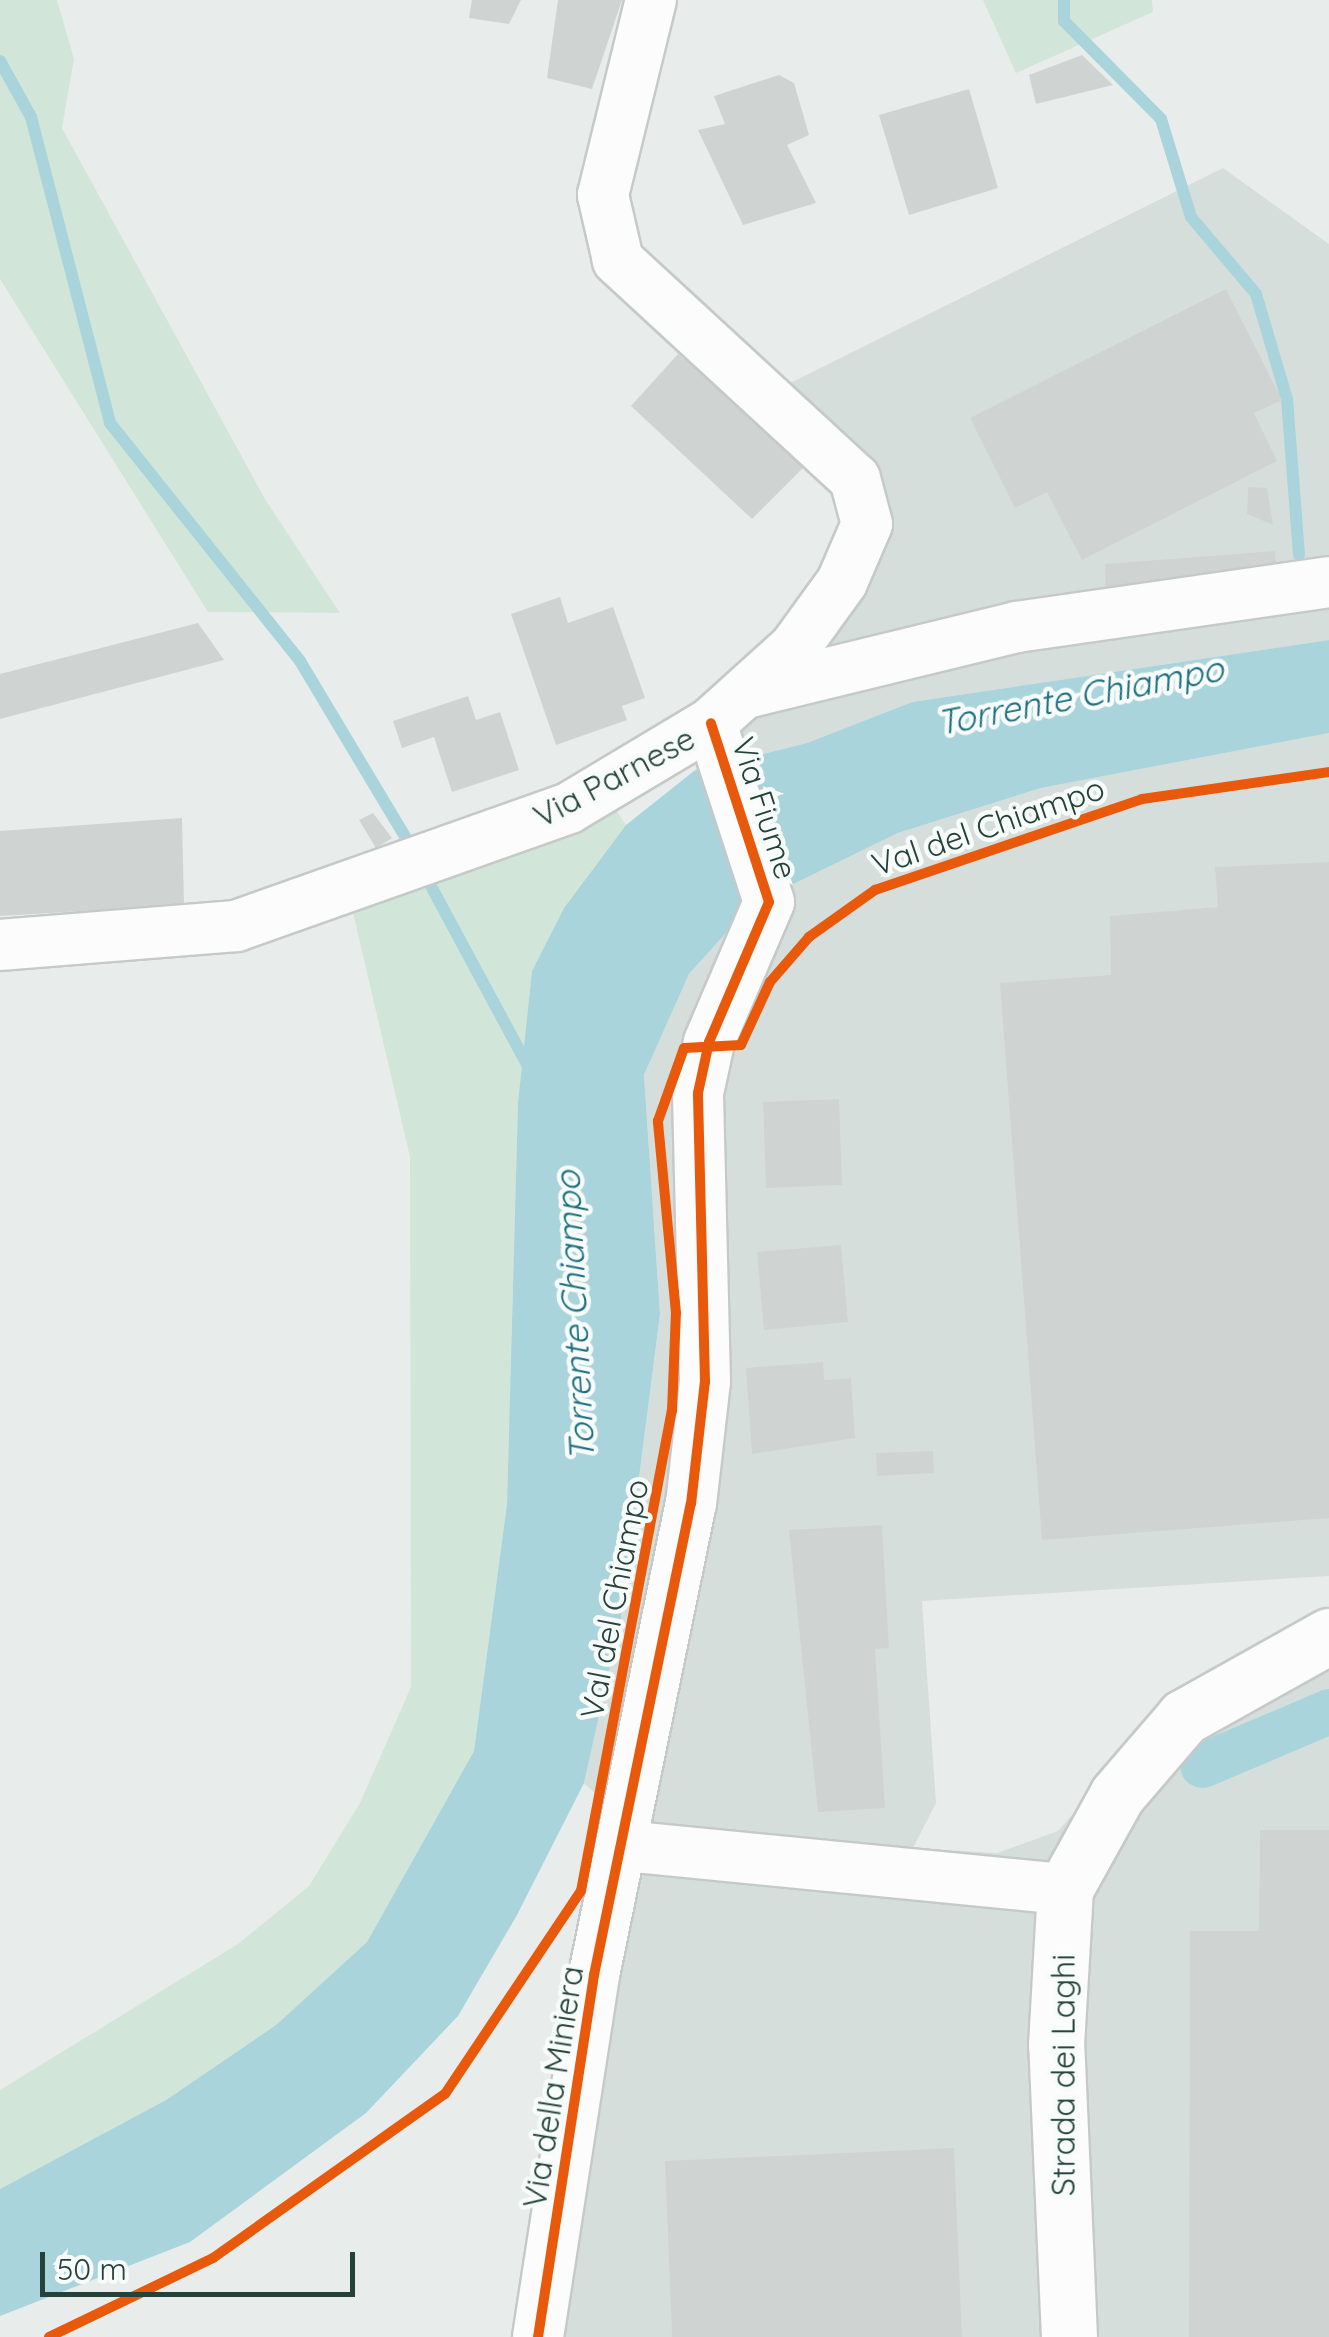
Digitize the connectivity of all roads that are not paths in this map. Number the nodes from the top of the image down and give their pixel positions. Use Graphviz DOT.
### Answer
graph roads {
  1 [pos="651,0"];
  2 [pos="1329,582"];
  3 [pos="727,708"];
  4 [pos="0,946"];
  5 [pos="1329,1636"];
  6 [pos="625,1846"];
  7 [pos="1065,1889"];
  8 [pos="538,2337"];
  9 [pos="1069,2337"];
  1 -- 3 [label="street, Via Parnese"];
  2 -- 3 [label="street"];
  3 -- 4 [label="street, Via Parnese"];
  3 -- 6 [label="street, Via Fiume"];
  5 -- 7 [label="street, Strada dei Laghi"];
  6 -- 7 [label="street"];
  6 -- 8 [label="street, Via della Miniera"];
  7 -- 9 [label="street, Strada dei Laghi"];
}
